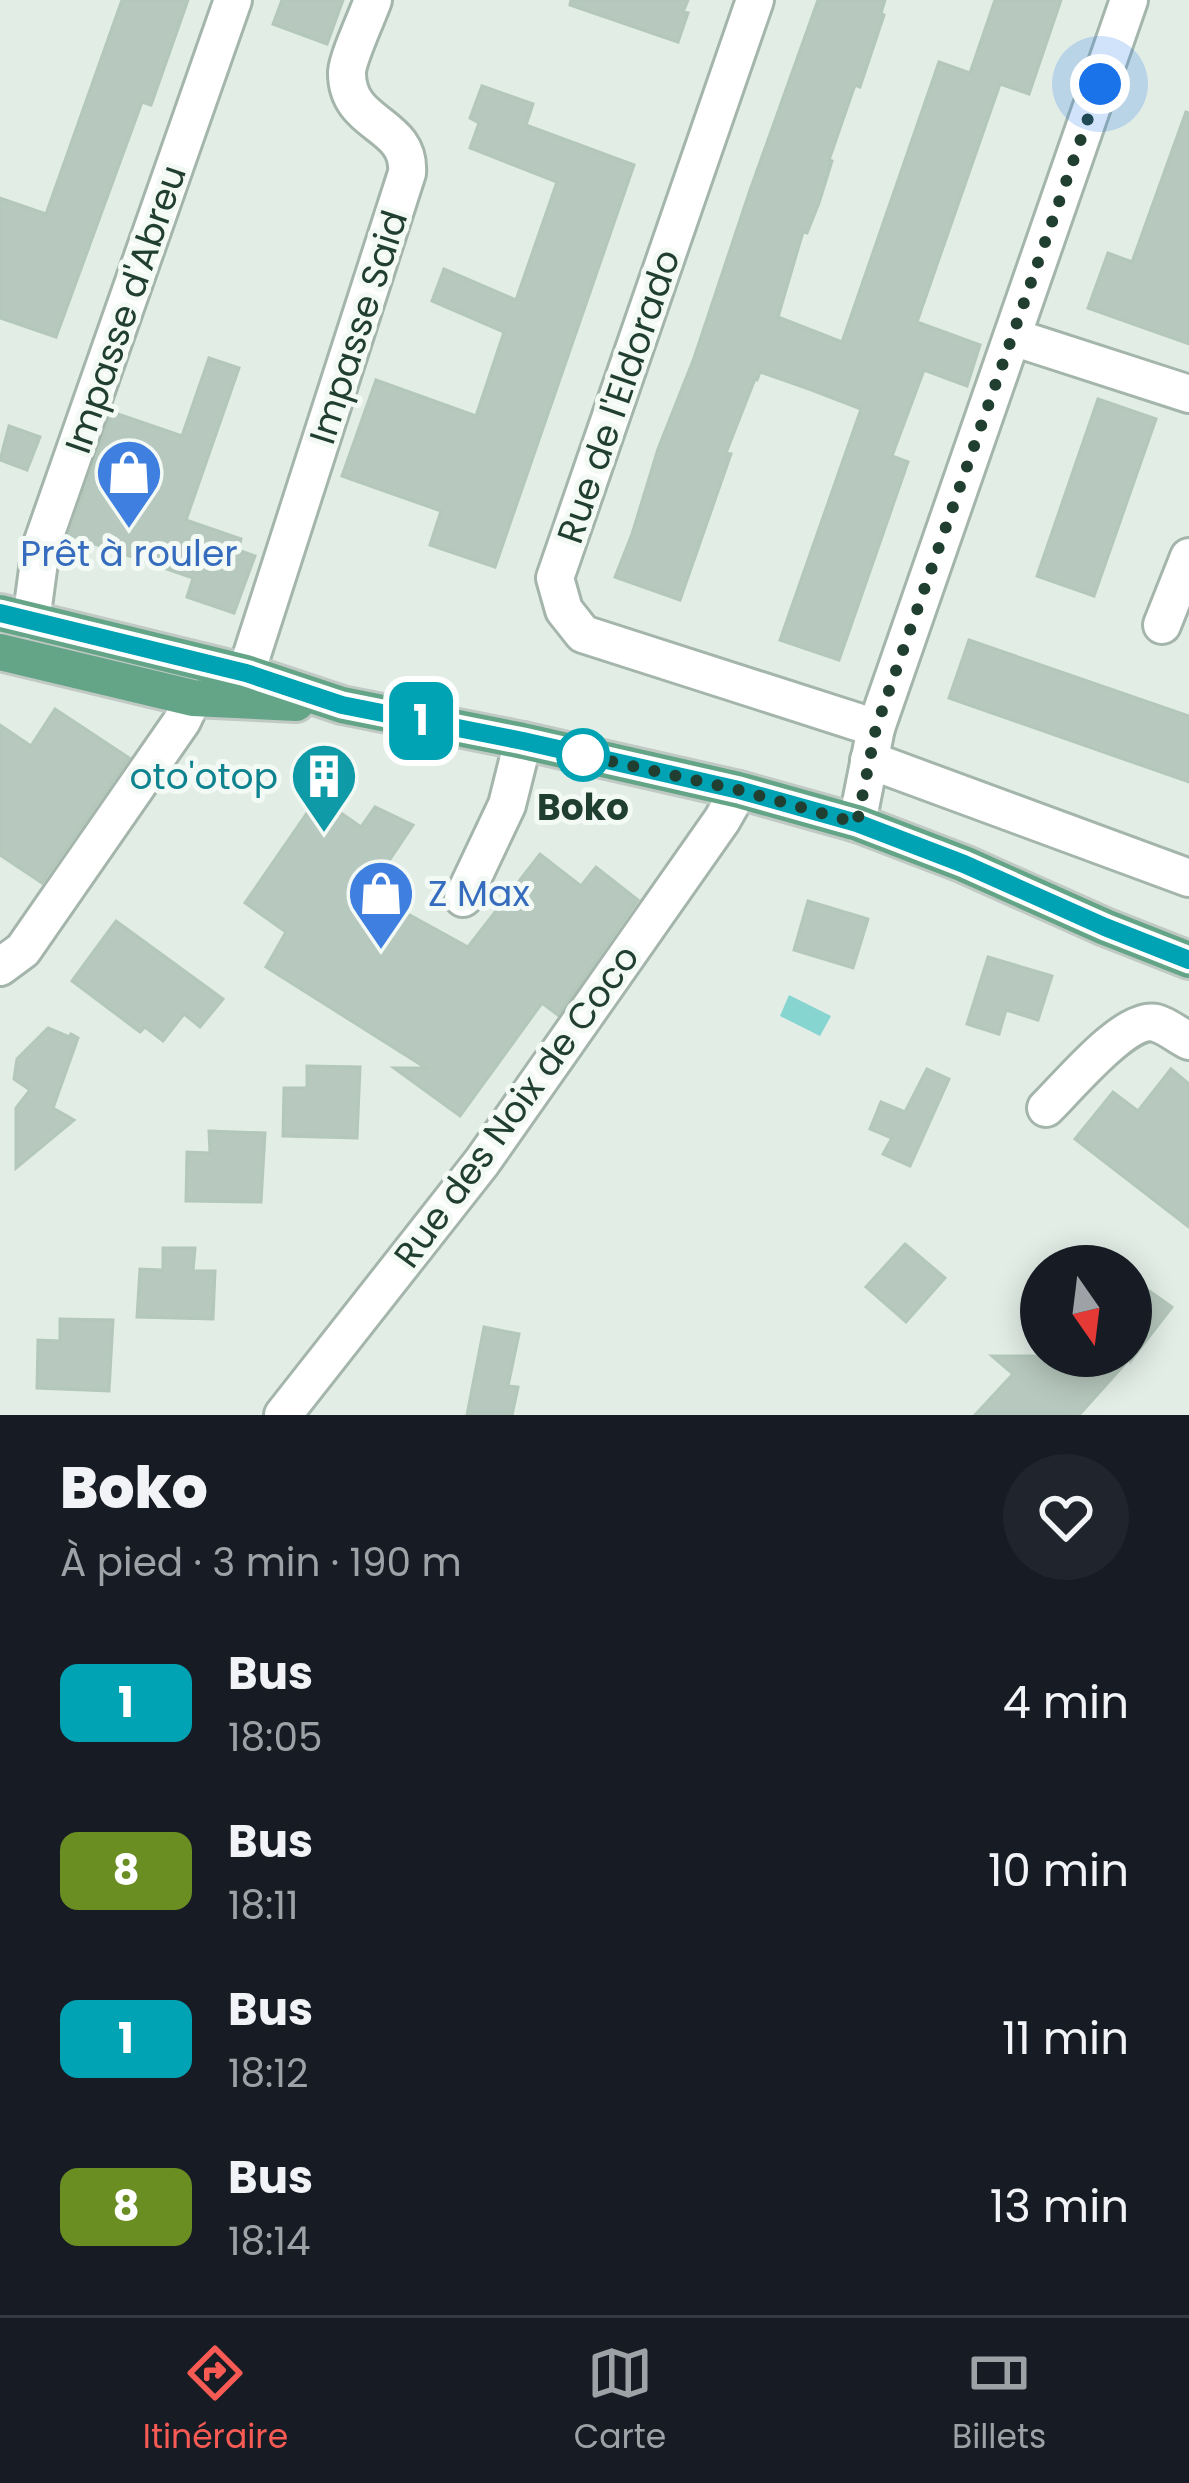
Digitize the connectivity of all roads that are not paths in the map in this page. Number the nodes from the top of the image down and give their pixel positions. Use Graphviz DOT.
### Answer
graph roads {
  1 [pos="233,0"];
  2 [pos="373,0"];
  3 [pos="755,0"];
  4 [pos="1129,0"];
  5 [pos="1013,337"];
  6 [pos="1189,394"];
  7 [pos="1189,557"];
  8 [pos="16,617"];
  9 [pos="1162,625"];
  10 [pos="0,652"];
  11 [pos="246,673"];
  12 [pos="193,698"];
  13 [pos="342,705"];
  14 [pos="523,741"];
  15 [pos="873,744"];
  16 [pos="739,790"];
  17 [pos="857,823"];
  18 [pos="1189,878"];
  19 [pos="463,898"];
  20 [pos="1189,960"];
  21 [pos="0,967"];
  22 [pos="1189,1041"];
  23 [pos="1046,1108"];
  24 [pos="283,1415"];
  1 -- 8 [label="street, Impasse d'Abreu"];
  2 -- 11 [label="street, Impasse Said"];
  3 -- 15 [label="street, Rue de l'Eldorado"];
  4 -- 5 [label="street"];
  5 -- 6 [label="street"];
  5 -- 15 [label="street"];
  7 -- 9 [label="street"];
  8 -- 11 [label="main road"];
  10 -- 12 [label="main road"];
  11 -- 13 [label="main road"];
  12 -- 13 [label="main road"];
  12 -- 21 [label="street"];
  13 -- 14 [label="main road"];
  14 -- 16 [label="main road"];
  14 -- 19 [label="street"];
  15 -- 17 [label="street"];
  15 -- 18 [label="street, Rue de l'Eldorado"];
  16 -- 17 [label="main road"];
  16 -- 24 [label="street, Rue des Noix de Coco"];
  17 -- 20 [label="main road"];
  22 -- 23 [label="street"];
}
